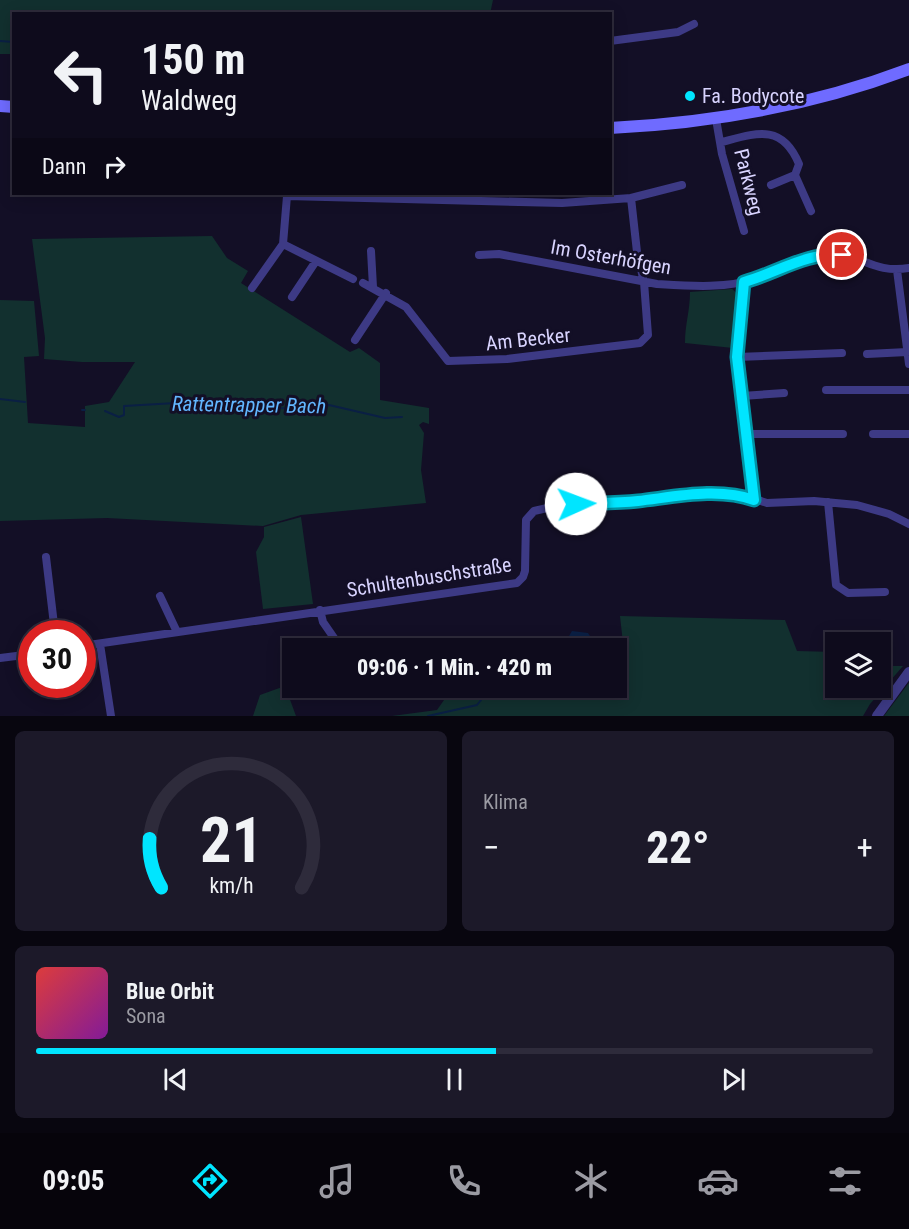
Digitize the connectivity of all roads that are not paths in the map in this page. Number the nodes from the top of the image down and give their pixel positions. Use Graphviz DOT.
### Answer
graph roads {
  1 [pos="694,24"];
  2 [pos="612,41"];
  3 [pos="909,69"];
  4 [pos="716,119"];
  5 [pos="612,128"];
  6 [pos="722,142"];
  7 [pos="795,175"];
  8 [pos="682,185"];
  9 [pos="771,185"];
  10 [pos="287,195"];
  11 [pos="631,198"];
  12 [pos="811,211"];
  13 [pos="744,231"];
  14 [pos="283,244"];
  15 [pos="371,250"];
  16 [pos="479,255"];
  17 [pos="316,261"];
  18 [pos="909,268"];
  19 [pos="897,270"];
  20 [pos="353,279"];
  21 [pos="644,282"];
  22 [pos="744,282"];
  23 [pos="363,283"];
  24 [pos="373,287"];
  25 [pos="252,288"];
  26 [pos="386,293"];
  27 [pos="292,297"];
  28 [pos="355,340"];
  29 [pos="907,352"];
  30 [pos="842,353"];
  31 [pos="867,354"];
  32 [pos="737,357"];
  33 [pos="909,364"];
  34 [pos="826,390"];
  35 [pos="909,390"];
  36 [pos="784,393"];
  37 [pos="742,396"];
  38 [pos="746,434"];
  39 [pos="843,434"];
  40 [pos="873,434"];
  41 [pos="909,434"];
  42 [pos="754,500"];
  43 [pos="828,502"];
  44 [pos="909,524"];
  45 [pos="46,557"];
  46 [pos="885,592"];
  47 [pos="160,596"];
  48 [pos="320,610"];
  49 [pos="53,620"];
  50 [pos="177,632"];
  51 [pos="334,638"];
  52 [pos="96,644"];
  53 [pos="100,644"];
  54 [pos="18,656"];
  55 [pos="0,658"];
  56 [pos="909,672"];
  57 [pos="111,716"];
  58 [pos="877,716"];
  1 -- 2 [label="street"];
  3 -- 4 [label="main road"];
  4 -- 5 [label="main road"];
  4 -- 6 [label="street, Parkweg"];
  6 -- 7 [label="street, Parkweg"];
  6 -- 13 [label="street, Parkweg"];
  7 -- 9 [label="street, Parkweg"];
  7 -- 12 [label="street, Parkweg"];
  8 -- 11 [label="street"];
  10 -- 11 [label="street"];
  10 -- 14 [label="street"];
  11 -- 21 [label="street"];
  14 -- 17 [label="street"];
  14 -- 25 [label="street"];
  15 -- 24 [label="street"];
  16 -- 21 [label="street, Im Osterhöfgen"];
  17 -- 20 [label="street"];
  17 -- 27 [label="street"];
  18 -- 19 [label="street, Im Osterhöfgen"];
  19 -- 22 [label="street, Im Osterhöfgen"];
  19 -- 29 [label="street"];
  21 -- 22 [label="street, Im Osterhöfgen"];
  21 -- 26 [label="street, Am Becker"];
  22 -- 32 [label="street"];
  23 -- 24 [label="street, Am Becker"];
  24 -- 26 [label="street, Am Becker"];
  26 -- 28 [label="street"];
  29 -- 31 [label="street"];
  29 -- 33 [label="street"];
  30 -- 32 [label="street"];
  32 -- 37 [label="street"];
  34 -- 35 [label="street"];
  36 -- 37 [label="street"];
  37 -- 38 [label="street"];
  38 -- 39 [label="street"];
  38 -- 42 [label="street"];
  40 -- 41 [label="street"];
  42 -- 43 [label="street, Schultenbuschstraße"];
  42 -- 48 [label="street, Schultenbuschstraße"];
  43 -- 44 [label="street, Schultenbuschstraße"];
  43 -- 46 [label="street"];
  45 -- 49 [label="street"];
  47 -- 50 [label="street"];
  48 -- 50 [label="street, Schultenbuschstraße"];
  48 -- 51 [label="street"];
  50 -- 53 [label="street, Schultenbuschstraße"];
  52 -- 53 [label="street, Schultenbuschstraße"];
  53 -- 57 [label="street"];
  54 -- 55 [label="street"];
  56 -- 58 [label="street"];
}
